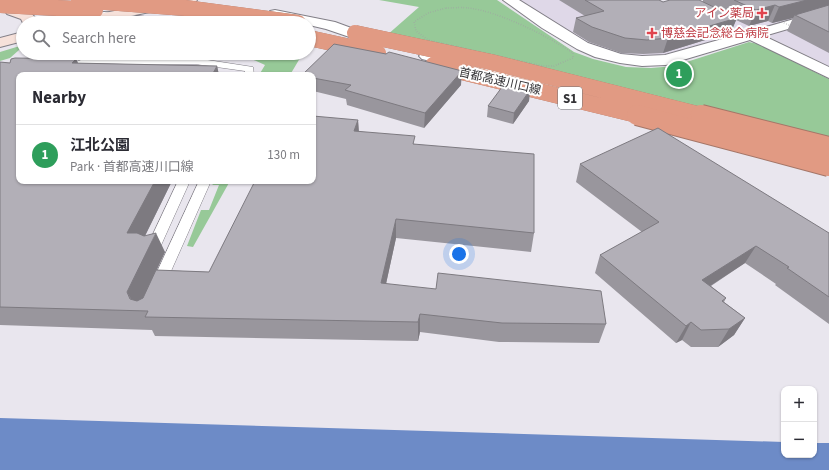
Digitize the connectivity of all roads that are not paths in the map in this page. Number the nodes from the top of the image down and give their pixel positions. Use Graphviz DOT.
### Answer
graph roads {
  1 [pos="79,0"];
  2 [pos="187,0"];
  3 [pos="510,0"];
  4 [pos="4,9"];
  5 [pos="829,13"];
  6 [pos="26,16"];
  7 [pos="104,16"];
  8 [pos="155,16"];
  9 [pos="245,16"];
  10 [pos="281,16"];
  11 [pos="316,22"];
  12 [pos="731,25"];
  13 [pos="316,26"];
  14 [pos="752,36"];
  15 [pos="316,40"];
  16 [pos="316,42"];
  17 [pos="388,47"];
  18 [pos="195,61"];
  19 [pos="50,63"];
  20 [pos="81,63"];
  21 [pos="236,71"];
  22 [pos="54,72"];
  23 [pos="250,72"];
  24 [pos="829,73"];
  25 [pos="829,148"];
  26 [pos="829,157"];
  27 [pos="829,166"];
  28 [pos="183,184"];
  29 [pos="204,184"];
  30 [pos="153,249"];
  31 [pos="152,298"];
  1 -- 9 [label="highway, bridge"];
  2 -- 7 [label="main road"];
  2 -- 10 [label="street"];
  3 -- 14 [label="street"];
  4 -- 6 [label="main road"];
  4 -- 7 [label="main road"];
  4 -- 8 [label="highway, bridge"];
  5 -- 14 [label="street"];
  11 -- 17 [label="street"];
  12 -- 14 [label="street"];
  13 -- 25 [label="highway, 首都高速川口線 / S1, bridge"];
  14 -- 24 [label="street"];
  15 -- 27 [label="highway, 首都高速川口線 / S1, bridge"];
  16 -- 17 [label="street"];
  17 -- 26 [label="street"];
  18 -- 20 [label="lane"];
  18 -- 21 [label="lane"];
  19 -- 20 [label="lane"];
  20 -- 22 [label="lane"];
  21 -- 23 [label="lane"];
  28 -- 30 [label="lane"];
  29 -- 31 [label="lane"];
}
